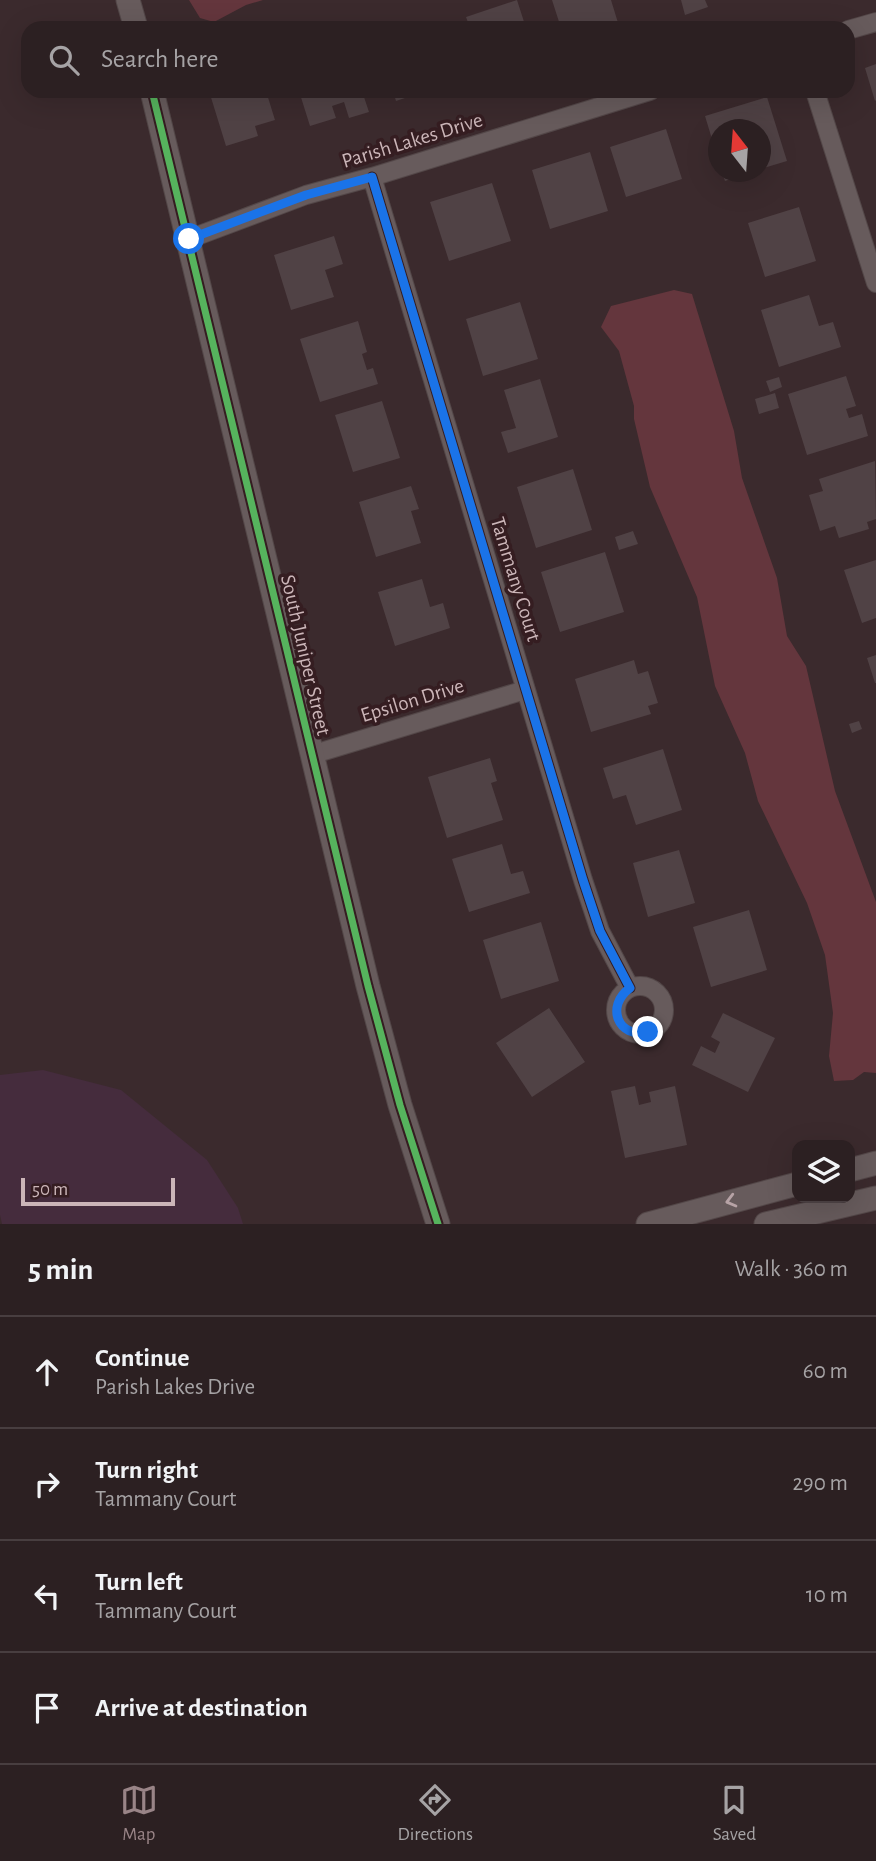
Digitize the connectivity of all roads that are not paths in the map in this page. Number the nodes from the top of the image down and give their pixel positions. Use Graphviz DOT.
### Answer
graph roads {
  1 [pos="128,0"];
  2 [pos="134,21"];
  3 [pos="876,22"];
  4 [pos="855,28"];
  5 [pos="154,98"];
  6 [pos="627,98"];
  7 [pos="818,98"];
  8 [pos="372,177"];
  9 [pos="189,239"];
  10 [pos="876,283"];
  11 [pos="525,690"];
  12 [pos="311,755"];
  13 [pos="630,988"];
  14 [pos="876,1163"];
  15 [pos="855,1169"];
  16 [pos="792,1185"];
  17 [pos="876,1198"];
  18 [pos="438,1224"];
  19 [pos="648,1224"];
  20 [pos="766,1224"];
  1 -- 2 [label="street"];
  3 -- 4 [label="street"];
  5 -- 9 [label="street, South Juniper Street"];
  6 -- 8 [label="street, Parish Lakes Drive"];
  7 -- 10 [label="street"];
  8 -- 9 [label="street, Parish Lakes Drive"];
  8 -- 11 [label="street, Tammany Court"];
  9 -- 12 [label="street, South Juniper Street"];
  11 -- 12 [label="street, Epsilon Drive"];
  11 -- 13 [label="street, Tammany Court"];
  12 -- 18 [label="street, South Juniper Street"];
  14 -- 15 [label="street"];
  16 -- 19 [label="street, one-way"];
  17 -- 20 [label="street"];
}
